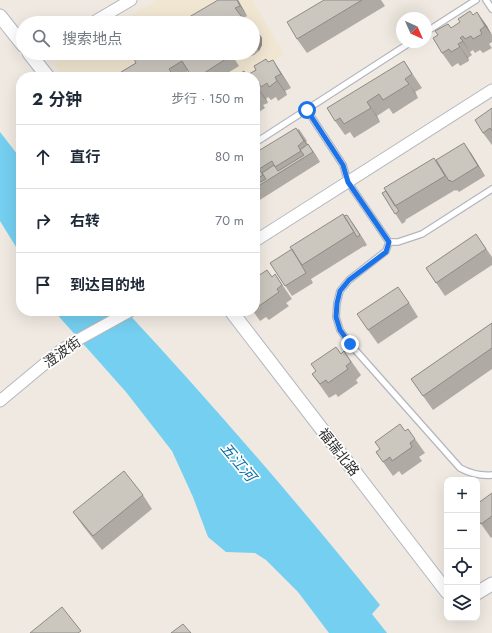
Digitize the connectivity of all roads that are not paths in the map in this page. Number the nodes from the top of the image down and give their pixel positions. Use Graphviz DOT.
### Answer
graph roads {
  1 [pos="131,0"];
  2 [pos="476,0"];
  3 [pos="486,0"];
  4 [pos="492,9"];
  5 [pos="0,16"];
  6 [pos="104,16"];
  7 [pos="432,28"];
  8 [pos="16,36"];
  9 [pos="402,48"];
  10 [pos="38,60"];
  11 [pos="45,72"];
  12 [pos="492,90"];
  13 [pos="307,110"];
  14 [pos="260,140"];
  15 [pos="348,182"];
  16 [pos="492,189"];
  17 [pos="260,238"];
  18 [pos="389,242"];
  19 [pos="121,316"];
  20 [pos="235,316"];
  21 [pos="0,400"];
  22 [pos="492,475"];
  23 [pos="492,584"];
  24 [pos="444,588"];
  25 [pos="480,591"];
  1 -- 6 [label="street"];
  2 -- 7 [label="lane"];
  3 -- 4 [label="lane"];
  5 -- 8 [label="street"];
  9 -- 13 [label="lane"];
  10 -- 11 [label="street"];
  12 -- 15 [label="street"];
  13 -- 14 [label="lane"];
  13 -- 15 [label="lane"];
  15 -- 17 [label="street"];
  15 -- 18 [label="lane"];
  16 -- 18 [label="lane"];
  18 -- 22 [label="lane"];
  19 -- 21 [label="street, 澄波街"];
  20 -- 24 [label="street, 福瑞北路"];
  23 -- 25 [label="street"];
}
